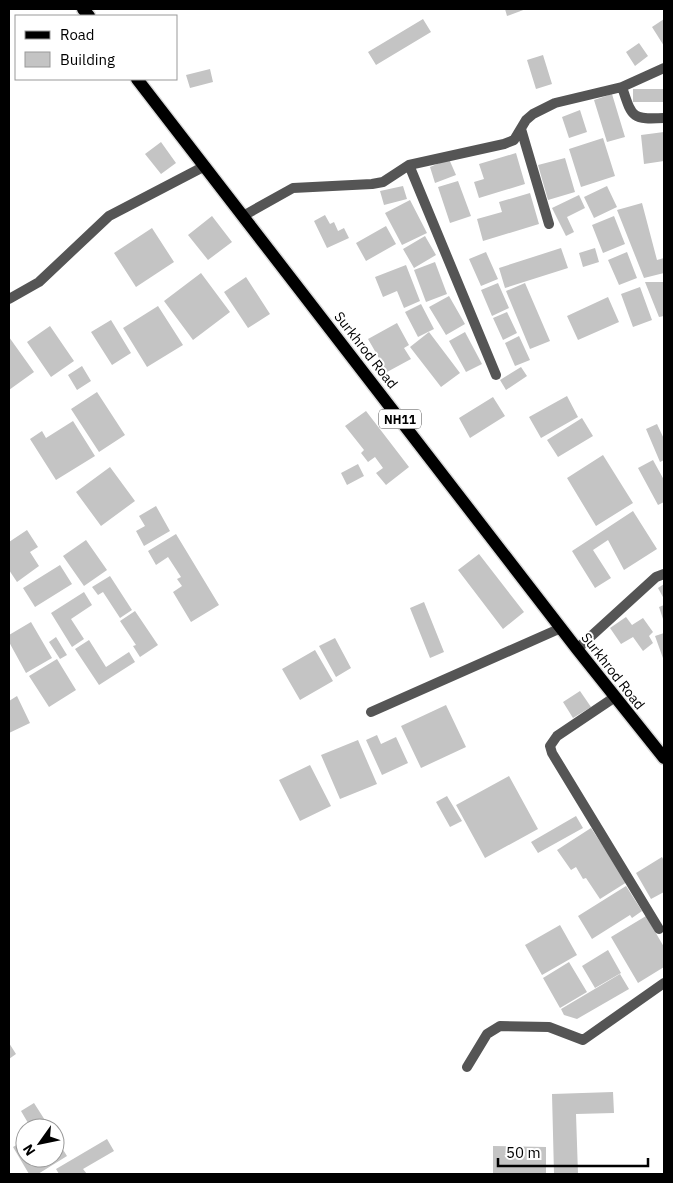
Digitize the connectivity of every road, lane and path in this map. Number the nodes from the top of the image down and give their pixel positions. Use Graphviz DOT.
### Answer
graph roads {
  1 [pos="664,68"];
  2 [pos="138,80"];
  3 [pos="622,87"];
  4 [pos="664,118"];
  5 [pos="521,129"];
  6 [pos="409,165"];
  7 [pos="205,166"];
  8 [pos="243,216"];
  9 [pos="549,224"];
  10 [pos="9,299"];
  11 [pos="496,375"];
  12 [pos="664,574"];
  13 [pos="561,628"];
  14 [pos="576,649"];
  15 [pos="615,697"];
  16 [pos="371,712"];
  17 [pos="664,758"];
  18 [pos="658,929"];
  19 [pos="664,983"];
  20 [pos="466,1067"];
  1 -- 3 [label="street"];
  2 -- 7 [label="main road, Surkhrod Road / NH11"];
  3 -- 4 [label="street"];
  3 -- 5 [label="street"];
  5 -- 6 [label="street"];
  5 -- 9 [label="street"];
  6 -- 8 [label="street"];
  6 -- 11 [label="street"];
  7 -- 8 [label="main road, Surkhrod Road / NH11"];
  7 -- 10 [label="street"];
  8 -- 13 [label="main road, Surkhrod Road / NH11"];
  12 -- 14 [label="street"];
  13 -- 14 [label="main road, Surkhrod Road / NH11"];
  13 -- 16 [label="street"];
  14 -- 15 [label="main road, Surkhrod Road / NH11"];
  15 -- 17 [label="main road, Surkhrod Road / NH11"];
  15 -- 18 [label="street"];
  19 -- 20 [label="street"];
}
